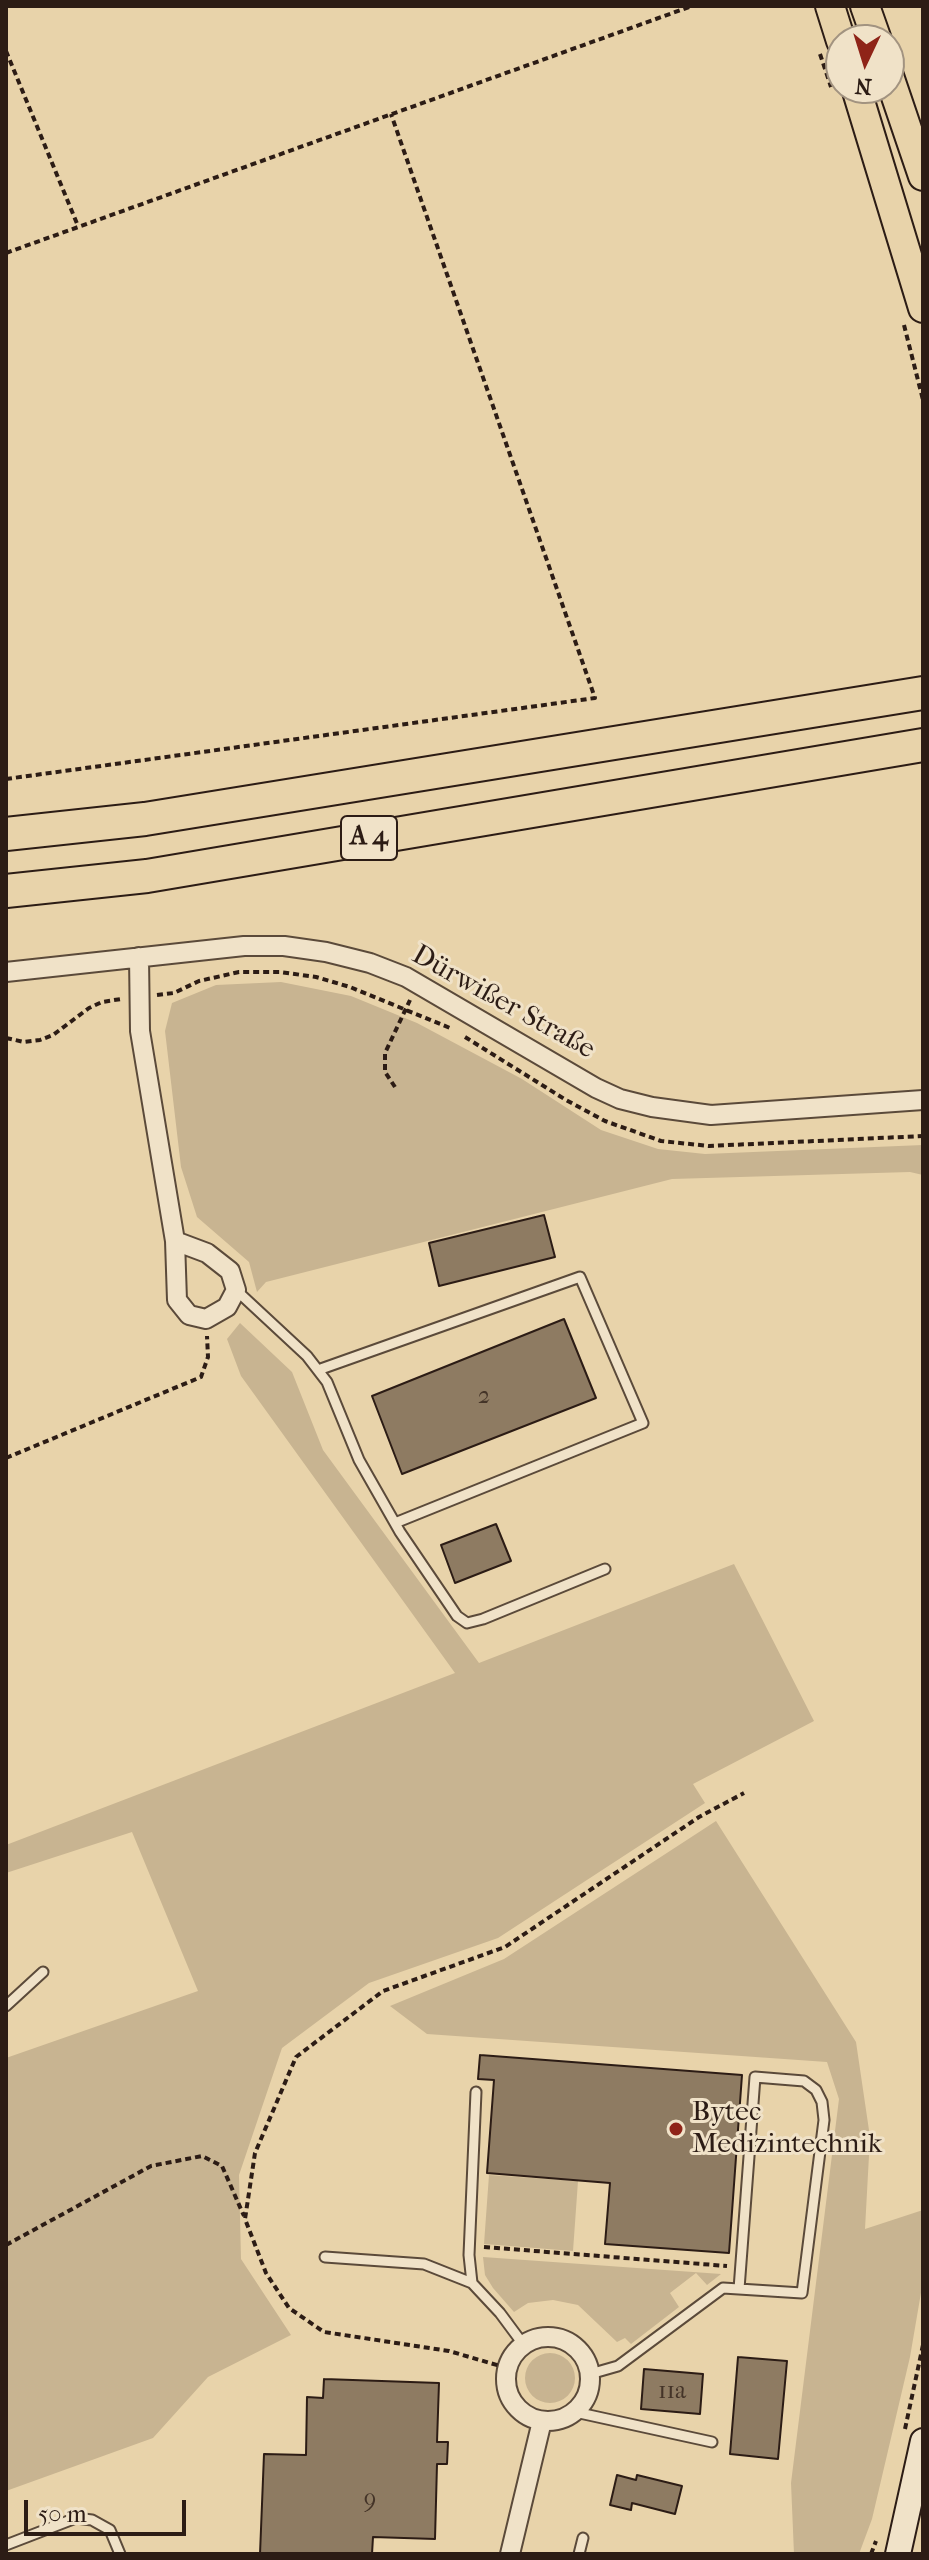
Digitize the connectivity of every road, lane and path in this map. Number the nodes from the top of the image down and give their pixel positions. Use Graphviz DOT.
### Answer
graph roads {
  1 [pos="692,6"];
  2 [pos="6,51"];
  3 [pos="861,104"];
  4 [pos="899,104"];
  5 [pos="391,114"];
  6 [pos="923,176"];
  7 [pos="78,226"];
  8 [pos="6,253"];
  9 [pos="923,308"];
  10 [pos="923,693"];
  11 [pos="923,745"];
  12 [pos="6,779"];
  13 [pos="6,834"];
  14 [pos="6,891"];
  15 [pos="139,957"];
  16 [pos="6,972"];
  17 [pos="418,983"];
  18 [pos="139,996"];
  19 [pos="406,1008"];
  20 [pos="422,1016"];
  21 [pos="6,1038"];
  22 [pos="395,1087"];
  23 [pos="923,1100"];
  24 [pos="175,1241"];
  25 [pos="236,1290"];
  26 [pos="206,1319"];
  27 [pos="318,1370"];
  28 [pos="6,1458"];
  29 [pos="395,1523"];
  30 [pos="605,1569"];
  31 [pos="744,1793"];
  32 [pos="43,1972"];
  33 [pos="6,2006"];
  34 [pos="476,2092"];
  35 [pos="245,2219"];
  36 [pos="6,2245"];
  37 [pos="470,2246"];
  38 [pos="325,2257"];
  39 [pos="741,2267"];
  40 [pos="472,2283"];
  41 [pos="739,2289"];
  42 [pos="523,2344"];
  43 [pos="507,2368"];
  44 [pos="590,2374"];
  45 [pos="575,2412"];
  46 [pos="542,2421"];
  47 [pos="923,2441"];
  48 [pos="712,2442"];
  49 [pos="583,2538"];
  50 [pos="6,2545"];
  51 [pos="120,2554"];
  52 [pos="510,2554"];
  53 [pos="579,2554"];
  54 [pos="898,2554"];
  1 -- 5 [label="path"];
  2 -- 7 [label="path"];
  3 -- 9 [label="main road"];
  4 -- 6 [label="main road"];
  5 -- 7 [label="path"];
  5 -- 12 [label="path"];
  7 -- 8 [label="path"];
  10 -- 13 [label="highway, A 4"];
  11 -- 14 [label="highway, A 4"];
  15 -- 16 [label="street, Dürwißer Straße"];
  15 -- 17 [label="street, Dürwißer Straße"];
  15 -- 18 [label="street"];
  17 -- 19 [label="path"];
  17 -- 23 [label="street, Dürwißer Straße"];
  18 -- 19 [label="path"];
  18 -- 21 [label="path"];
  18 -- 24 [label="street"];
  19 -- 20 [label="path"];
  19 -- 22 [label="path"];
  24 -- 25 [label="street"];
  24 -- 26 [label="street"];
  25 -- 26 [label="street"];
  25 -- 27 [label="lane"];
  26 -- 28 [label="path"];
  27 -- 29 [label="lane"];
  27 -- 29 [label="lane"];
  29 -- 30 [label="lane"];
  31 -- 35 [label="path"];
  32 -- 33 [label="lane"];
  34 -- 37 [label="lane"];
  35 -- 36 [label="path"];
  35 -- 43 [label="path"];
  37 -- 39 [label="path"];
  37 -- 40 [label="lane"];
  38 -- 40 [label="lane"];
  39 -- 41 [label="lane"];
  39 -- 41 [label="lane"];
  40 -- 42 [label="lane"];
  41 -- 44 [label="lane"];
  42 -- 43 [label="street"];
  42 -- 44 [label="street"];
  43 -- 46 [label="street"];
  44 -- 45 [label="street"];
  45 -- 46 [label="street"];
  45 -- 48 [label="lane"];
  46 -- 52 [label="street"];
  47 -- 54 [label="main road"];
  49 -- 53 [label="lane"];
  50 -- 51 [label="lane"];
}
